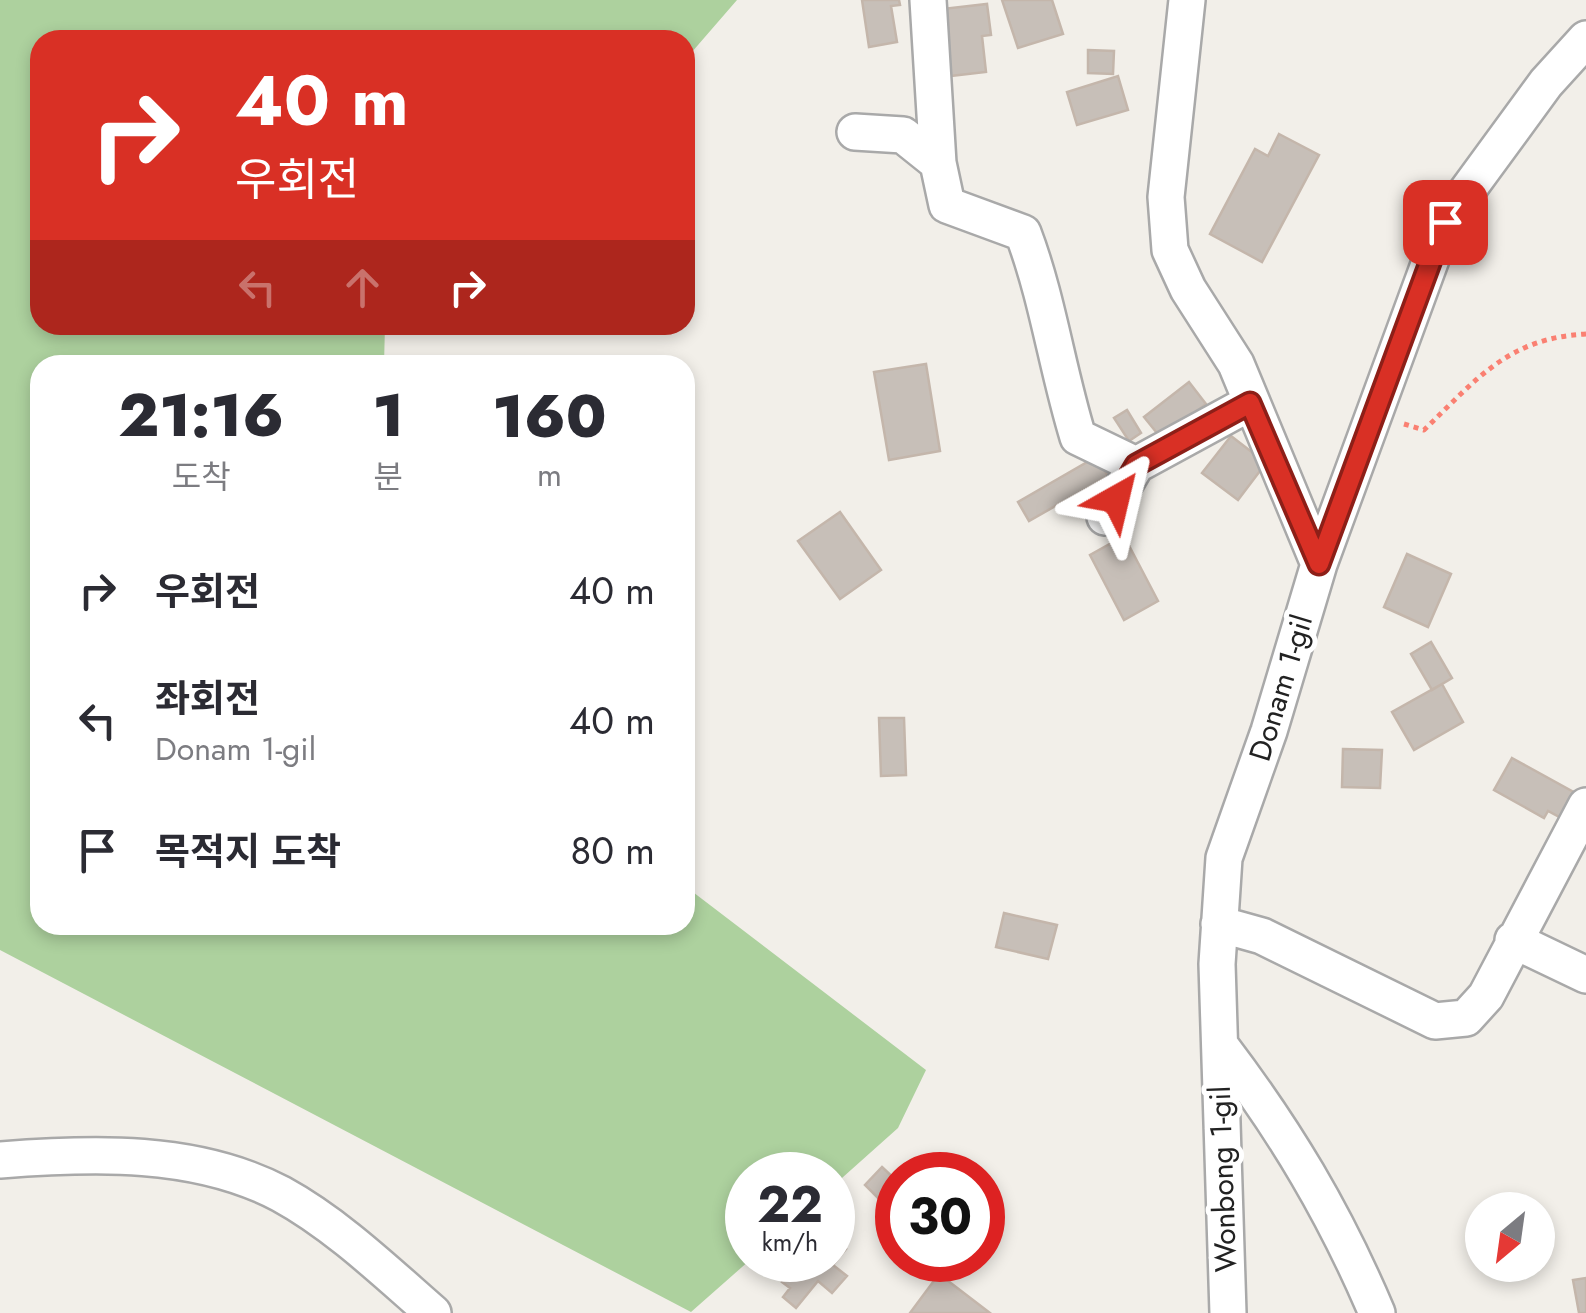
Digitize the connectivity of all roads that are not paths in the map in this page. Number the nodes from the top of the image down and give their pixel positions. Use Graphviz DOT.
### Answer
graph roads {
  1 [pos="928,0"];
  2 [pos="1188,0"];
  3 [pos="1586,39"];
  4 [pos="854,132"];
  5 [pos="938,163"];
  6 [pos="1250,403"];
  7 [pos="1136,465"];
  8 [pos="1105,517"];
  9 [pos="1319,564"];
  10 [pos="1586,806"];
  11 [pos="1219,924"];
  12 [pos="1513,940"];
  13 [pos="1586,976"];
  14 [pos="1220,1045"];
  15 [pos="0,1160"];
  16 [pos="433,1313"];
  17 [pos="1228,1313"];
  18 [pos="1377,1313"];
  1 -- 5 [label="street"];
  2 -- 6 [label="street"];
  3 -- 9 [label="street, Donam 1-gil"];
  4 -- 5 [label="street"];
  5 -- 7 [label="street"];
  6 -- 7 [label="street"];
  6 -- 9 [label="street"];
  7 -- 8 [label="street"];
  9 -- 11 [label="street, Donam 1-gil"];
  10 -- 12 [label="street"];
  11 -- 12 [label="street"];
  11 -- 14 [label="street, Donam 1-gil"];
  12 -- 13 [label="street"];
  14 -- 17 [label="street, Wonbong 1-gil"];
  14 -- 18 [label="street"];
  15 -- 16 [label="street"];
}
